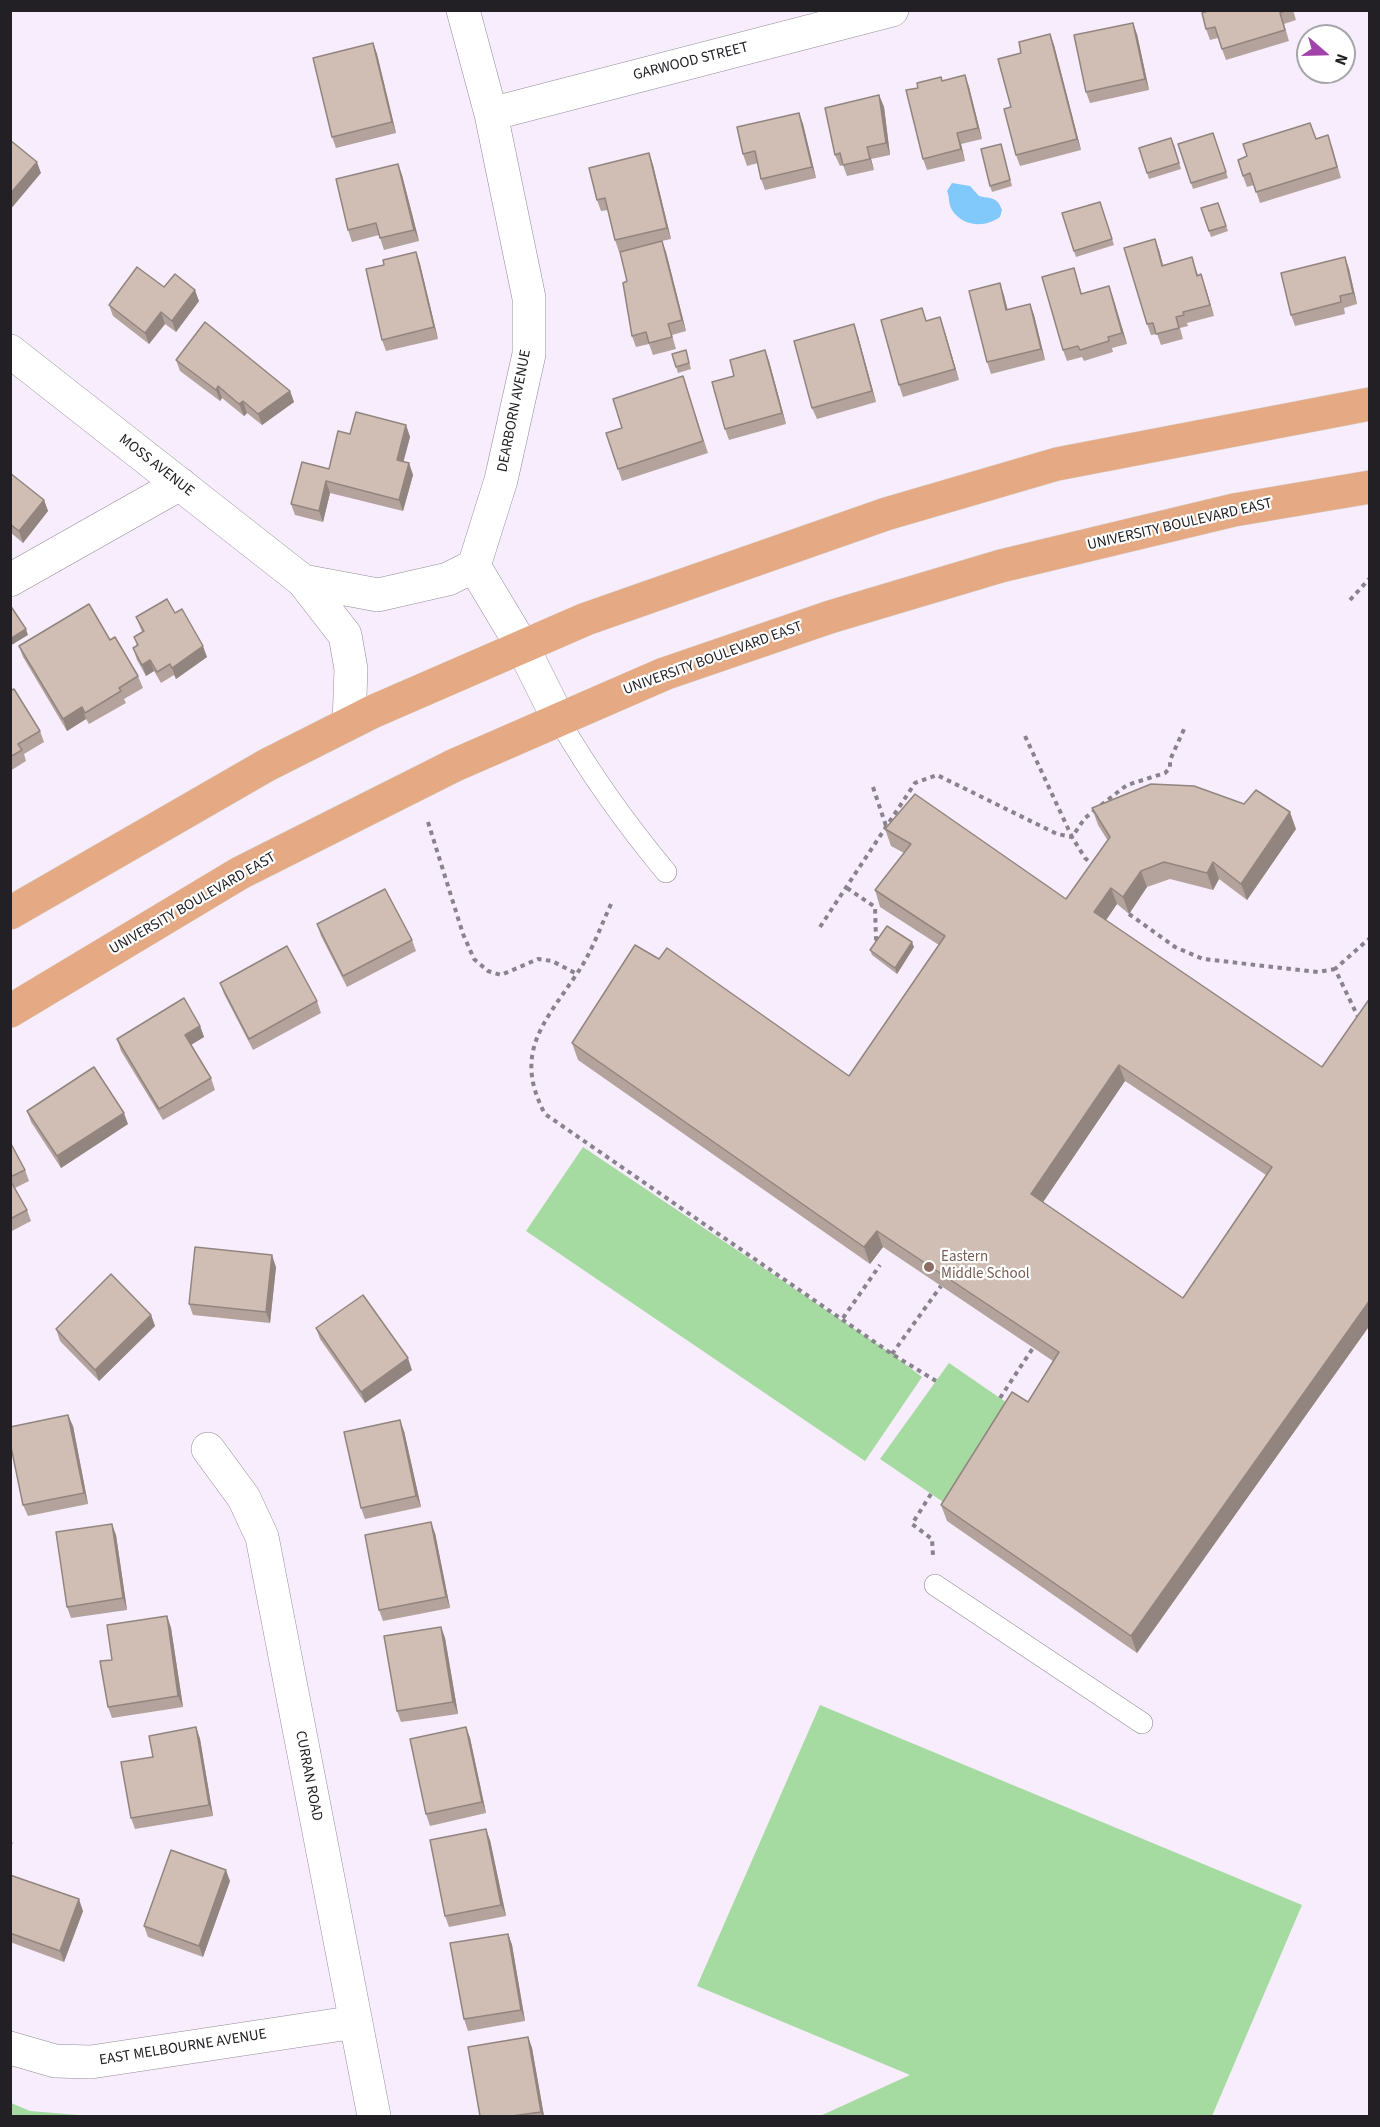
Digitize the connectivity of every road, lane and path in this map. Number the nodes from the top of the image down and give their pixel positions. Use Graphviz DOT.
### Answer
graph roads {
  1 [pos="464,10"];
  2 [pos="892,10"];
  3 [pos="491,114"];
  4 [pos="10,351"];
  5 [pos="1370,404"];
  6 [pos="180,484"];
  7 [pos="1370,487"];
  8 [pos="474,566"];
  9 [pos="1370,578"];
  10 [pos="10,580"];
  11 [pos="303,581"];
  12 [pos="1350,600"];
  13 [pos="522,646"];
  14 [pos="560,720"];
  15 [pos="349,723"];
  16 [pos="1185,727"];
  17 [pos="1025,736"];
  18 [pos="873,787"];
  19 [pos="428,822"];
  20 [pos="886,827"];
  21 [pos="1072,837"];
  22 [pos="666,872"];
  23 [pos="1102,873"];
  24 [pos="847,888"];
  25 [pos="611,904"];
  26 [pos="10,913"];
  27 [pos="1130,914"];
  28 [pos="820,927"];
  29 [pos="1370,938"];
  30 [pos="880,942"];
  31 [pos="1335,969"];
  32 [pos="577,974"];
  33 [pos="10,1011"];
  34 [pos="1359,1021"];
  35 [pos="880,1265"];
  36 [pos="940,1286"];
  37 [pos="843,1319"];
  38 [pos="1033,1348"];
  39 [pos="892,1354"];
  40 [pos="936,1381"];
  41 [pos="1000,1398"];
  42 [pos="208,1449"];
  43 [pos="931,1494"];
  44 [pos="935,1585"];
  45 [pos="1142,1723"];
  46 [pos="356,2022"];
  47 [pos="10,2048"];
  48 [pos="374,2116"];
  1 -- 3 [label="street, DEARBORN AVENUE"];
  2 -- 3 [label="street, GARWOOD STREET"];
  3 -- 8 [label="street, DEARBORN AVENUE"];
  4 -- 6 [label="street, MOSS AVENUE"];
  5 -- 13 [label="main road"];
  6 -- 10 [label="street"];
  6 -- 11 [label="street, MOSS AVENUE"];
  7 -- 14 [label="main road, UNIVERSITY BOULEVARD EAST"];
  8 -- 11 [label="street, MOSS AVENUE"];
  8 -- 13 [label="street"];
  9 -- 12 [label="path"];
  11 -- 15 [label="street, MOSS AVENUE"];
  13 -- 14 [label="street"];
  13 -- 15 [label="main road"];
  14 -- 22 [label="lane"];
  14 -- 33 [label="main road, UNIVERSITY BOULEVARD EAST"];
  15 -- 26 [label="main road"];
  16 -- 21 [label="path"];
  17 -- 21 [label="path"];
  18 -- 20 [label="path"];
  19 -- 32 [label="path"];
  20 -- 21 [label="path"];
  20 -- 24 [label="path"];
  21 -- 23 [label="path"];
  24 -- 28 [label="path"];
  24 -- 30 [label="path"];
  25 -- 32 [label="path"];
  27 -- 31 [label="path"];
  29 -- 31 [label="path"];
  31 -- 34 [label="path"];
  32 -- 37 [label="path"];
  35 -- 37 [label="path"];
  36 -- 39 [label="path"];
  37 -- 39 [label="path"];
  38 -- 41 [label="path"];
  39 -- 40 [label="path"];
  42 -- 46 [label="street, CURRAN ROAD"];
  43 -- 44 [label="path"];
  44 -- 45 [label="lane"];
  46 -- 47 [label="street, EAST MELBOURNE AVENUE"];
  46 -- 48 [label="street, CURRAN ROAD"];
}
